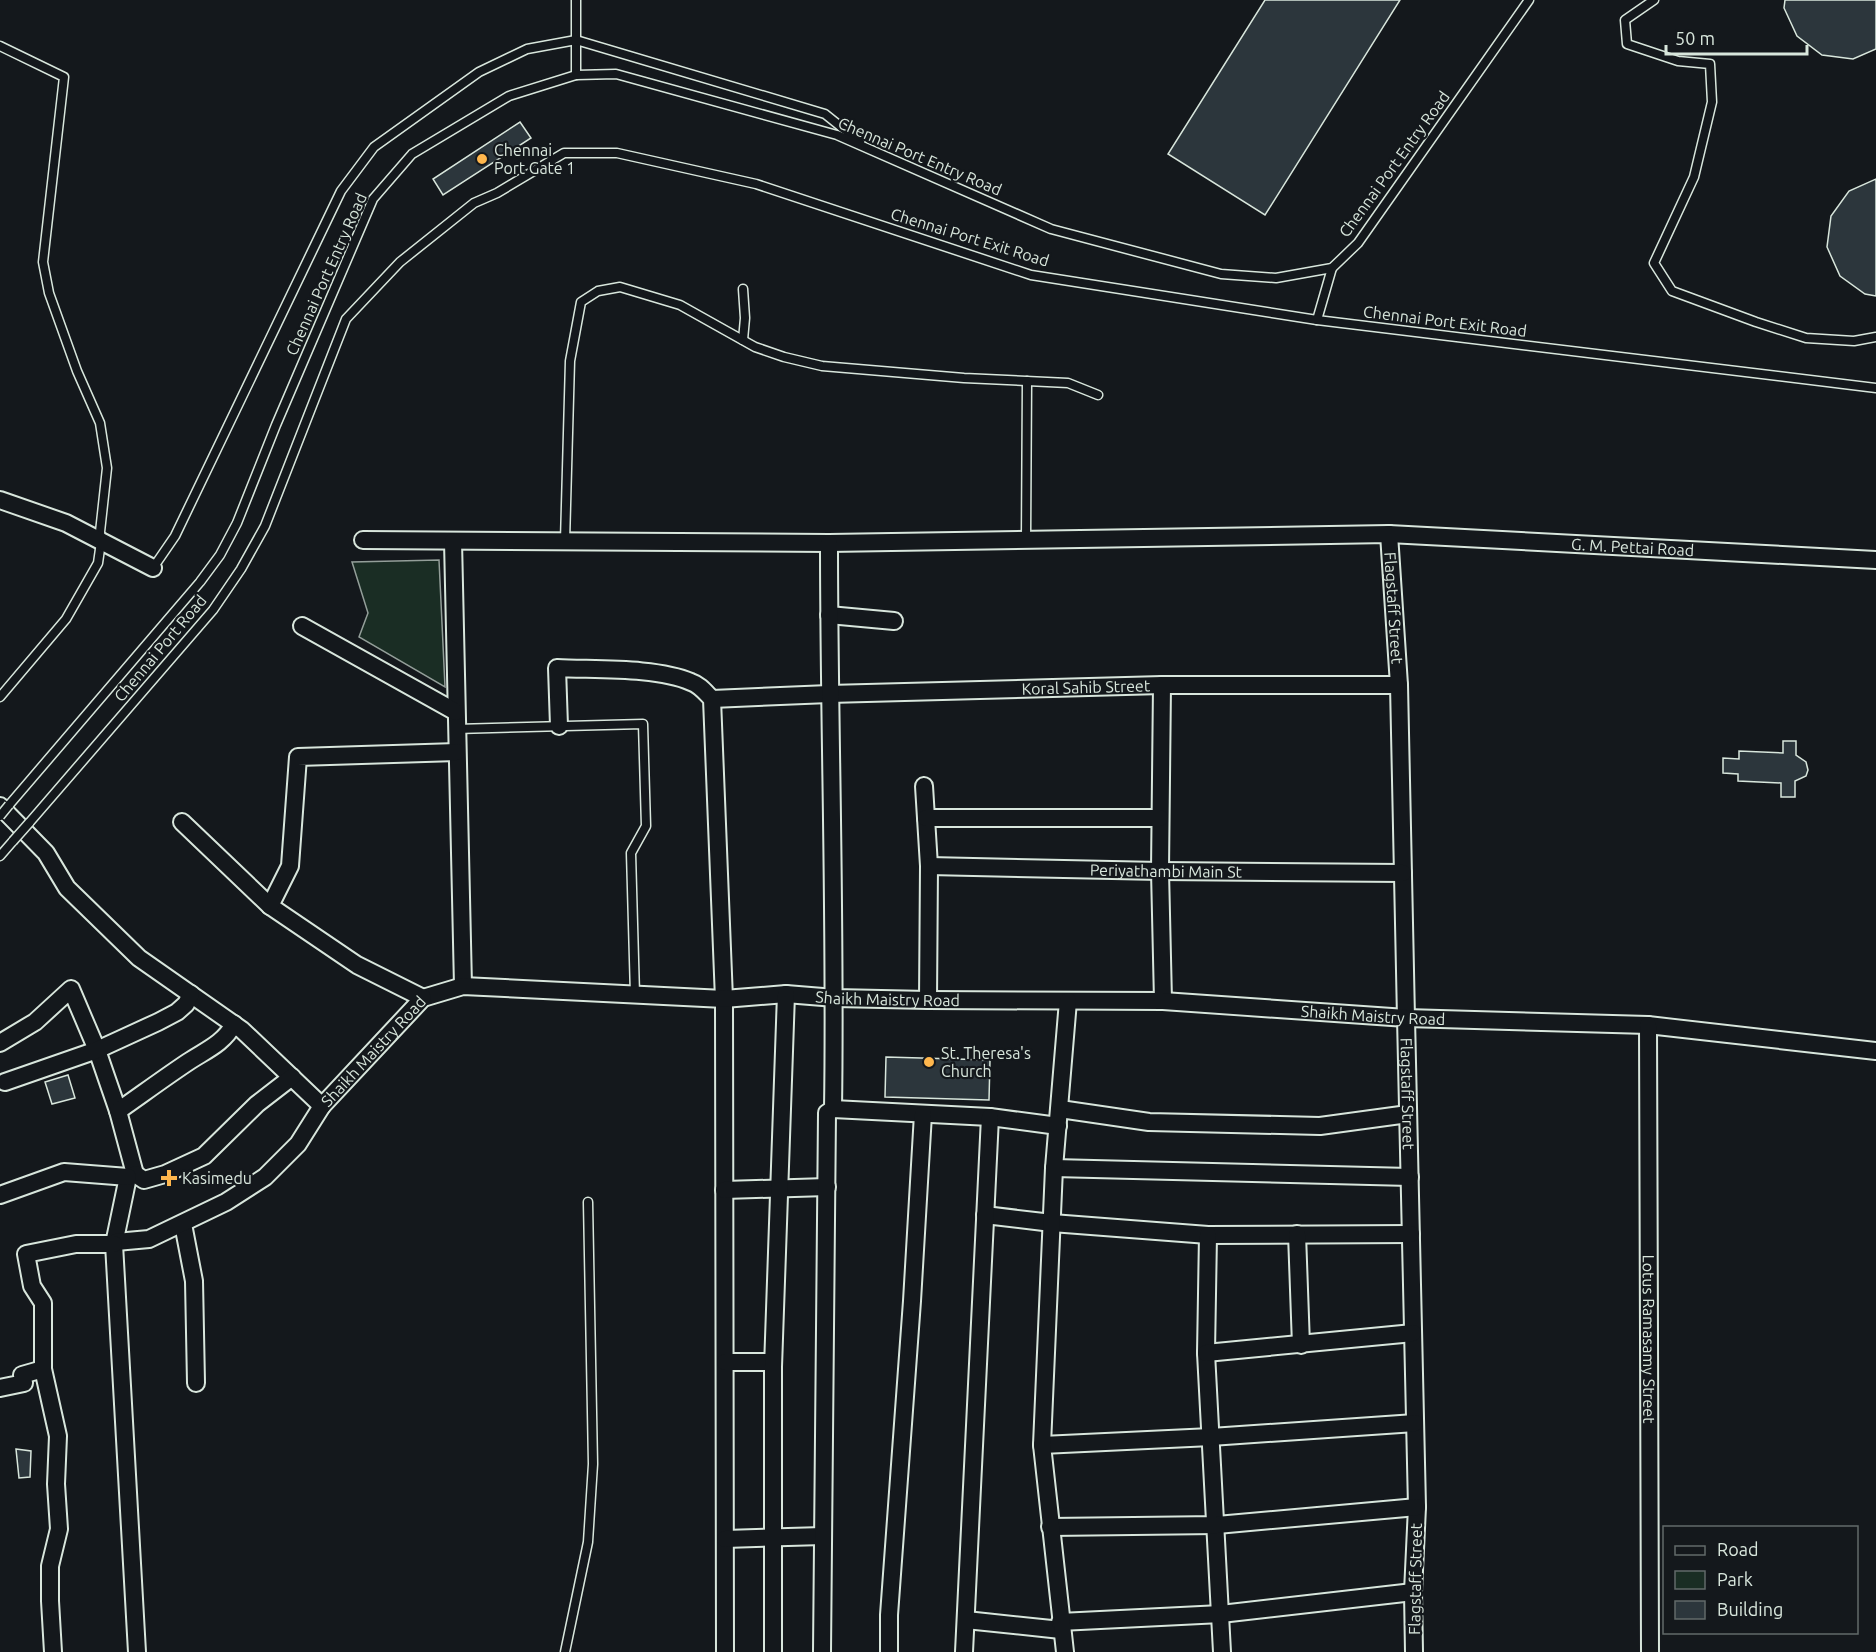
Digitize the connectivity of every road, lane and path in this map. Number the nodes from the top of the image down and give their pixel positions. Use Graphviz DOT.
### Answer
graph roads {
  1 [pos="576,0"];
  2 [pos="1528,0"];
  3 [pos="1654,0"];
  4 [pos="576,40"];
  5 [pos="0,46"];
  6 [pos="576,75"];
  7 [pos="870,149"];
  8 [pos="1332,268"];
  9 [pos="743,289"];
  10 [pos="1317,320"];
  11 [pos="1876,337"];
  12 [pos="743,340"];
  13 [pos="1027,381"];
  14 [pos="1876,388"];
  15 [pos="1098,394"];
  16 [pos="276,425"];
  17 [pos="300,433"];
  18 [pos="0,500"];
  19 [pos="1389,534"];
  20 [pos="1026,539"];
  21 [pos="363,540"];
  22 [pos="453,541"];
  23 [pos="565,541"];
  24 [pos="101,542"];
  25 [pos="829,543"];
  26 [pos="1876,560"];
  27 [pos="153,568"];
  28 [pos="829,615"];
  29 [pos="894,621"];
  30 [pos="302,626"];
  31 [pos="1162,685"];
  32 [pos="1399,685"];
  33 [pos="829,694"];
  34 [pos="0,697"];
  35 [pos="712,699"];
  36 [pos="456,720"];
  37 [pos="559,726"];
  38 [pos="457,752"];
  39 [pos="924,786"];
  40 [pos="5,806"];
  41 [pos="0,816"];
  42 [pos="926,818"];
  43 [pos="1160,818"];
  44 [pos="182,822"];
  45 [pos="0,856"];
  46 [pos="929,866"];
  47 [pos="1160,871"];
  48 [pos="1403,873"];
  49 [pos="270,906"];
  50 [pos="463,986"];
  51 [pos="191,994"];
  52 [pos="786,994"];
  53 [pos="635,995"];
  54 [pos="423,998"];
  55 [pos="835,998"];
  56 [pos="724,999"];
  57 [pos="928,1000"];
  58 [pos="1068,1001"];
  59 [pos="1163,1001"];
  60 [pos="1406,1018"];
  61 [pos="234,1024"];
  62 [pos="1648,1025"];
  63 [pos="0,1043"];
  64 [pos="97,1050"];
  65 [pos="1876,1051"];
  66 [pos="292,1077"];
  67 [pos="5,1082"];
  68 [pos="322,1106"];
  69 [pos="833,1109"];
  70 [pos="1060,1109"];
  71 [pos="118,1111"];
  72 [pos="923,1114"];
  73 [pos="1408,1114"];
  74 [pos="990,1117"];
  75 [pos="1058,1126"];
  76 [pos="1054,1168"];
  77 [pos="131,1176"];
  78 [pos="1410,1177"];
  79 [pos="827,1187"];
  80 [pos="779,1189"];
  81 [pos="724,1190"];
  82 [pos="0,1195"];
  83 [pos="588,1202"];
  84 [pos="985,1215"];
  85 [pos="1052,1223"];
  86 [pos="183,1224"];
  87 [pos="1208,1234"];
  88 [pos="1297,1234"];
  89 [pos="1411,1234"];
  90 [pos="115,1243"];
  91 [pos="1413,1333"];
  92 [pos="1301,1344"];
  93 [pos="1206,1353"];
  94 [pos="724,1362"];
  95 [pos="773,1362"];
  96 [pos="43,1369"];
  97 [pos="196,1383"];
  98 [pos="0,1388"];
  99 [pos="1415,1423"];
  100 [pos="1211,1437"];
  101 [pos="1042,1445"];
  102 [pos="1417,1508"];
  103 [pos="1217,1525"];
  104 [pos="1050,1527"];
  105 [pos="823,1536"];
  106 [pos="773,1538"];
  107 [pos="725,1539"];
  108 [pos="1413,1592"];
  109 [pos="1221,1614"];
  110 [pos="966,1620"];
  111 [pos="1061,1626"];
  112 [pos="53,1652"];
  113 [pos="138,1652"];
  114 [pos="565,1652"];
  115 [pos="725,1652"];
  116 [pos="773,1652"];
  117 [pos="822,1652"];
  118 [pos="889,1652"];
  119 [pos="964,1652"];
  120 [pos="1065,1652"];
  121 [pos="1222,1652"];
  122 [pos="1414,1652"];
  123 [pos="1650,1652"];
  1 -- 4 [label="lane"];
  2 -- 8 [label="lane, Chennai Port Entry Road"];
  3 -- 11 [label="lane"];
  4 -- 6 [label="lane"];
  4 -- 7 [label="lane"];
  4 -- 27 [label="lane"];
  5 -- 24 [label="lane"];
  6 -- 7 [label="lane, Chennai Port Entry Road"];
  6 -- 16 [label="lane, Chennai Port Entry Road"];
  7 -- 8 [label="lane, Chennai Port Entry Road"];
  8 -- 10 [label="lane"];
  9 -- 12 [label="lane"];
  10 -- 14 [label="lane, Chennai Port Exit Road"];
  10 -- 17 [label="lane, Chennai Port Exit Road"];
  12 -- 13 [label="lane"];
  12 -- 23 [label="lane"];
  13 -- 15 [label="lane"];
  13 -- 20 [label="lane"];
  16 -- 40 [label="lane, Chennai Port Road"];
  17 -- 45 [label="lane, Chennai Port Road, bridge"];
  18 -- 24 [label="street"];
  19 -- 20 [label="street, G. M. Pettai Road"];
  19 -- 26 [label="street, G. M. Pettai Road"];
  19 -- 32 [label="street, Flagstaff Street"];
  20 -- 25 [label="street, G. M. Pettai Road"];
  21 -- 22 [label="street, G. M. Pettai Road"];
  22 -- 23 [label="street, G. M. Pettai Road"];
  22 -- 36 [label="street"];
  23 -- 25 [label="street, G. M. Pettai Road"];
  24 -- 27 [label="street"];
  24 -- 34 [label="lane"];
  25 -- 28 [label="street"];
  28 -- 29 [label="street"];
  28 -- 33 [label="street"];
  30 -- 36 [label="street"];
  31 -- 32 [label="street, Koral Sahib Street"];
  31 -- 33 [label="street, Koral Sahib Street"];
  31 -- 43 [label="street"];
  32 -- 48 [label="street, Flagstaff Street"];
  33 -- 35 [label="street, Koral Sahib Street"];
  33 -- 55 [label="street"];
  35 -- 37 [label="street"];
  35 -- 56 [label="street"];
  36 -- 37 [label="lane"];
  36 -- 38 [label="street"];
  37 -- 53 [label="lane"];
  38 -- 49 [label="street"];
  38 -- 50 [label="street"];
  39 -- 42 [label="street"];
  40 -- 41 [label="lane, Chennai Port Road, bridge"];
  40 -- 51 [label="street, Shaikh Maistry Road"];
  42 -- 43 [label="street"];
  42 -- 46 [label="street"];
  43 -- 47 [label="street"];
  44 -- 49 [label="street"];
  46 -- 47 [label="street, Periyathambi Main St"];
  46 -- 57 [label="street"];
  47 -- 48 [label="street, Periyathambi Main St"];
  47 -- 59 [label="street"];
  48 -- 60 [label="street, Flagstaff Street"];
  49 -- 54 [label="street"];
  50 -- 53 [label="street, Shaikh Maistry Road"];
  50 -- 54 [label="street, Shaikh Maistry Road"];
  51 -- 61 [label="street, Shaikh Maistry Road"];
  51 -- 64 [label="street"];
  52 -- 55 [label="street, Shaikh Maistry Road"];
  52 -- 56 [label="street, Shaikh Maistry Road"];
  52 -- 80 [label="street"];
  53 -- 56 [label="street, Shaikh Maistry Road"];
  54 -- 68 [label="street, Shaikh Maistry Road"];
  55 -- 57 [label="street, Shaikh Maistry Road"];
  55 -- 69 [label="street"];
  56 -- 81 [label="street"];
  57 -- 58 [label="street, Shaikh Maistry Road"];
  58 -- 59 [label="street, Shaikh Maistry Road"];
  58 -- 70 [label="street"];
  59 -- 60 [label="street, Shaikh Maistry Road"];
  60 -- 62 [label="street, Shaikh Maistry Road"];
  60 -- 73 [label="street, Flagstaff Street"];
  61 -- 66 [label="street, Shaikh Maistry Road"];
  61 -- 71 [label="street"];
  62 -- 65 [label="street, Shaikh Maistry Road"];
  62 -- 123 [label="street, Lotus Ramasamy Street"];
  63 -- 64 [label="street"];
  64 -- 67 [label="street"];
  64 -- 71 [label="street"];
  66 -- 68 [label="street, Shaikh Maistry Road"];
  66 -- 77 [label="street"];
  68 -- 86 [label="street"];
  69 -- 72 [label="street"];
  69 -- 79 [label="street"];
  70 -- 73 [label="street"];
  70 -- 75 [label="street"];
  71 -- 77 [label="street"];
  72 -- 74 [label="street"];
  72 -- 118 [label="street"];
  73 -- 78 [label="street, Flagstaff Street"];
  74 -- 75 [label="street"];
  74 -- 84 [label="street"];
  75 -- 76 [label="street"];
  76 -- 78 [label="street"];
  76 -- 85 [label="street"];
  77 -- 82 [label="street"];
  77 -- 90 [label="street"];
  78 -- 89 [label="street, Flagstaff Street"];
  79 -- 80 [label="street"];
  79 -- 105 [label="street"];
  80 -- 81 [label="street"];
  80 -- 95 [label="street"];
  81 -- 94 [label="street"];
  83 -- 114 [label="lane"];
  84 -- 85 [label="street"];
  84 -- 110 [label="street"];
  85 -- 87 [label="street"];
  85 -- 101 [label="street"];
  86 -- 90 [label="street"];
  86 -- 97 [label="street"];
  87 -- 88 [label="street"];
  87 -- 93 [label="street"];
  88 -- 89 [label="street"];
  88 -- 92 [label="street"];
  89 -- 91 [label="street, Flagstaff Street"];
  90 -- 96 [label="street"];
  90 -- 113 [label="street"];
  91 -- 92 [label="street"];
  91 -- 99 [label="street, Flagstaff Street"];
  92 -- 93 [label="street"];
  93 -- 100 [label="street"];
  94 -- 95 [label="street"];
  94 -- 107 [label="street"];
  95 -- 106 [label="street"];
  96 -- 98 [label="street"];
  96 -- 112 [label="street"];
  99 -- 100 [label="street"];
  99 -- 102 [label="street, Flagstaff Street"];
  100 -- 101 [label="street"];
  100 -- 103 [label="street"];
  101 -- 104 [label="street"];
  102 -- 103 [label="street"];
  102 -- 108 [label="street, Flagstaff Street"];
  103 -- 104 [label="street"];
  103 -- 109 [label="street"];
  104 -- 111 [label="street"];
  105 -- 106 [label="street"];
  105 -- 117 [label="street"];
  106 -- 107 [label="street"];
  106 -- 116 [label="street"];
  107 -- 115 [label="street"];
  108 -- 109 [label="street"];
  108 -- 122 [label="street, Flagstaff Street"];
  109 -- 111 [label="street"];
  109 -- 121 [label="street"];
  110 -- 111 [label="street"];
  110 -- 119 [label="street"];
  111 -- 120 [label="street"];
}
